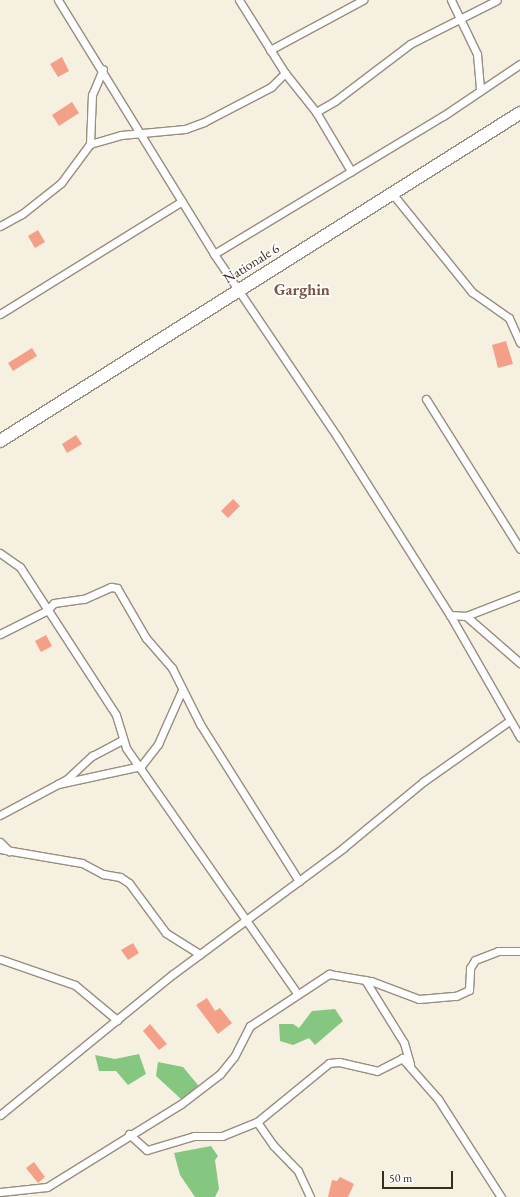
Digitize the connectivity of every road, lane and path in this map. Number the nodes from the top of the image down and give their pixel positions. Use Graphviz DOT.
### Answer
graph roads {
  1 [pos="58,0"];
  2 [pos="239,0"];
  3 [pos="363,0"];
  4 [pos="451,0"];
  5 [pos="497,0"];
  6 [pos="459,20"];
  7 [pos="270,50"];
  8 [pos="520,64"];
  9 [pos="103,69"];
  10 [pos="285,73"];
  11 [pos="480,90"];
  12 [pos="316,112"];
  13 [pos="520,113"];
  14 [pos="141,132"];
  15 [pos="90,144"];
  16 [pos="351,171"];
  17 [pos="391,192"];
  18 [pos="182,201"];
  19 [pos="0,226"];
  20 [pos="214,254"];
  21 [pos="237,289"];
  22 [pos="0,314"];
  23 [pos="520,343"];
  24 [pos="426,399"];
  25 [pos="0,441"];
  26 [pos="520,549"];
  27 [pos="0,553"];
  28 [pos="520,595"];
  29 [pos="46,611"];
  30 [pos="450,615"];
  31 [pos="466,616"];
  32 [pos="0,634"];
  33 [pos="520,663"];
  34 [pos="182,690"];
  35 [pos="510,721"];
  36 [pos="520,737"];
  37 [pos="122,740"];
  38 [pos="141,766"];
  39 [pos="58,784"];
  40 [pos="0,814"];
  41 [pos="0,842"];
  42 [pos="0,849"];
  43 [pos="9,851"];
  44 [pos="299,881"];
  45 [pos="246,922"];
  46 [pos="520,951"];
  47 [pos="200,954"];
  48 [pos="0,959"];
  49 [pos="365,980"];
  50 [pos="297,994"];
  51 [pos="117,1020"];
  52 [pos="410,1064"];
  53 [pos="0,1115"];
  54 [pos="257,1122"];
  55 [pos="129,1134"];
  56 [pos="0,1192"];
  57 [pos="310,1197"];
  58 [pos="501,1197"];
  1 -- 9 [label="street"];
  2 -- 7 [label="street"];
  3 -- 7 [label="street"];
  4 -- 6 [label="street"];
  5 -- 6 [label="street"];
  6 -- 11 [label="street"];
  6 -- 12 [label="street"];
  7 -- 10 [label="street"];
  8 -- 11 [label="street"];
  9 -- 14 [label="street"];
  9 -- 15 [label="street"];
  10 -- 12 [label="street"];
  10 -- 14 [label="street"];
  11 -- 16 [label="street"];
  12 -- 16 [label="street"];
  13 -- 17 [label="main road, Nationale 6"];
  14 -- 15 [label="street"];
  14 -- 18 [label="street"];
  15 -- 19 [label="street"];
  16 -- 20 [label="street"];
  17 -- 21 [label="main road, Nationale 6"];
  17 -- 23 [label="street"];
  18 -- 20 [label="street"];
  18 -- 22 [label="street"];
  20 -- 21 [label="street"];
  21 -- 25 [label="main road, Nationale 6"];
  21 -- 30 [label="street"];
  24 -- 26 [label="street"];
  27 -- 29 [label="street"];
  28 -- 31 [label="street"];
  29 -- 32 [label="street"];
  29 -- 34 [label="street"];
  29 -- 37 [label="street"];
  30 -- 31 [label="street"];
  30 -- 35 [label="street"];
  31 -- 33 [label="street"];
  34 -- 38 [label="street"];
  34 -- 44 [label="street"];
  35 -- 36 [label="street"];
  35 -- 44 [label="street"];
  37 -- 38 [label="street"];
  37 -- 39 [label="street"];
  38 -- 39 [label="street"];
  38 -- 45 [label="street"];
  39 -- 40 [label="street"];
  41 -- 43 [label="street"];
  42 -- 43 [label="street"];
  43 -- 47 [label="street"];
  44 -- 45 [label="street"];
  45 -- 47 [label="street"];
  45 -- 50 [label="street"];
  46 -- 49 [label="street"];
  47 -- 51 [label="street"];
  48 -- 51 [label="street"];
  49 -- 50 [label="street"];
  49 -- 52 [label="street"];
  50 -- 55 [label="street"];
  51 -- 53 [label="street"];
  52 -- 54 [label="street"];
  52 -- 58 [label="street"];
  54 -- 55 [label="street"];
  54 -- 57 [label="street"];
  55 -- 56 [label="street"];
}
